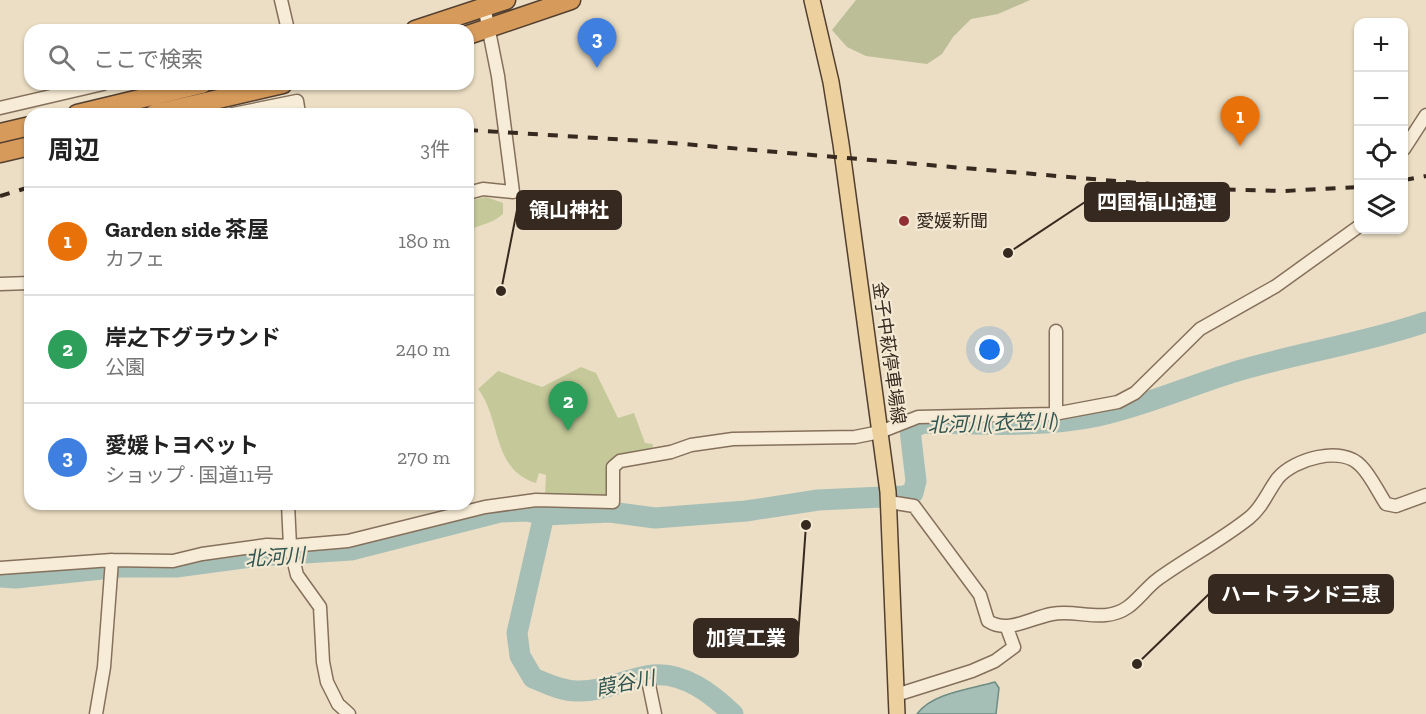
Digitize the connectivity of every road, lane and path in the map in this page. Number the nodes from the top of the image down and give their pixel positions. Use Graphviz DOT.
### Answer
graph roads {
  1 [pos="281,0"];
  2 [pos="506,0"];
  3 [pos="571,0"];
  4 [pos="812,0"];
  5 [pos="483,4"];
  6 [pos="287,24"];
  7 [pos="431,24"];
  8 [pos="488,30"];
  9 [pos="474,34"];
  10 [pos="77,90"];
  11 [pos="190,90"];
  12 [pos="245,90"];
  13 [pos="164,103"];
  14 [pos="3,107"];
  15 [pos="124,108"];
  16 [pos="260,108"];
  17 [pos="299,108"];
  18 [pos="1426,115"];
  19 [pos="24,127"];
  20 [pos="0,133"];
  21 [pos="1408,143"];
  22 [pos="24,147"];
  23 [pos="0,153"];
  24 [pos="474,191"];
  25 [pos="1354,231"];
  26 [pos="24,283"];
  27 [pos="0,284"];
  28 [pos="1056,331"];
  29 [pos="1056,414"];
  30 [pos="880,432"];
  31 [pos="1426,495"];
  32 [pos="888,497"];
  33 [pos="288,510"];
  34 [pos="473,510"];
  35 [pos="474,510"];
  36 [pos="291,552"];
  37 [pos="112,561"];
  38 [pos="0,568"];
  39 [pos="1007,628"];
  40 [pos="649,685"];
  41 [pos="897,695"];
  42 [pos="96,714"];
  43 [pos="349,714"];
  44 [pos="655,714"];
  45 [pos="897,714"];
  1 -- 6 [label="street"];
  2 -- 5 [label="highway"];
  3 -- 8 [label="highway"];
  4 -- 30 [label="main road, 金子中萩停車場線"];
  5 -- 7 [label="highway"];
  5 -- 8 [label="street"];
  8 -- 9 [label="highway"];
  8 -- 24 [label="street"];
  10 -- 14 [label="street"];
  11 -- 13 [label="highway"];
  12 -- 13 [label="highway"];
  13 -- 15 [label="highway"];
  16 -- 17 [label="street"];
  18 -- 21 [label="street"];
  19 -- 20 [label="highway"];
  22 -- 23 [label="highway"];
  25 -- 29 [label="street"];
  26 -- 27 [label="street"];
  28 -- 29 [label="street"];
  29 -- 30 [label="street"];
  30 -- 32 [label="main road, 金子中萩停車場線"];
  30 -- 35 [label="street"];
  31 -- 39 [label="street"];
  32 -- 39 [label="street"];
  32 -- 41 [label="main road, 金子中萩停車場線"];
  33 -- 36 [label="street"];
  34 -- 36 [label="street"];
  36 -- 37 [label="street"];
  36 -- 43 [label="street"];
  37 -- 38 [label="street"];
  37 -- 42 [label="street"];
  39 -- 41 [label="street"];
  40 -- 44 [label="street"];
  41 -- 45 [label="main road, 金子中萩停車場線"];
}
